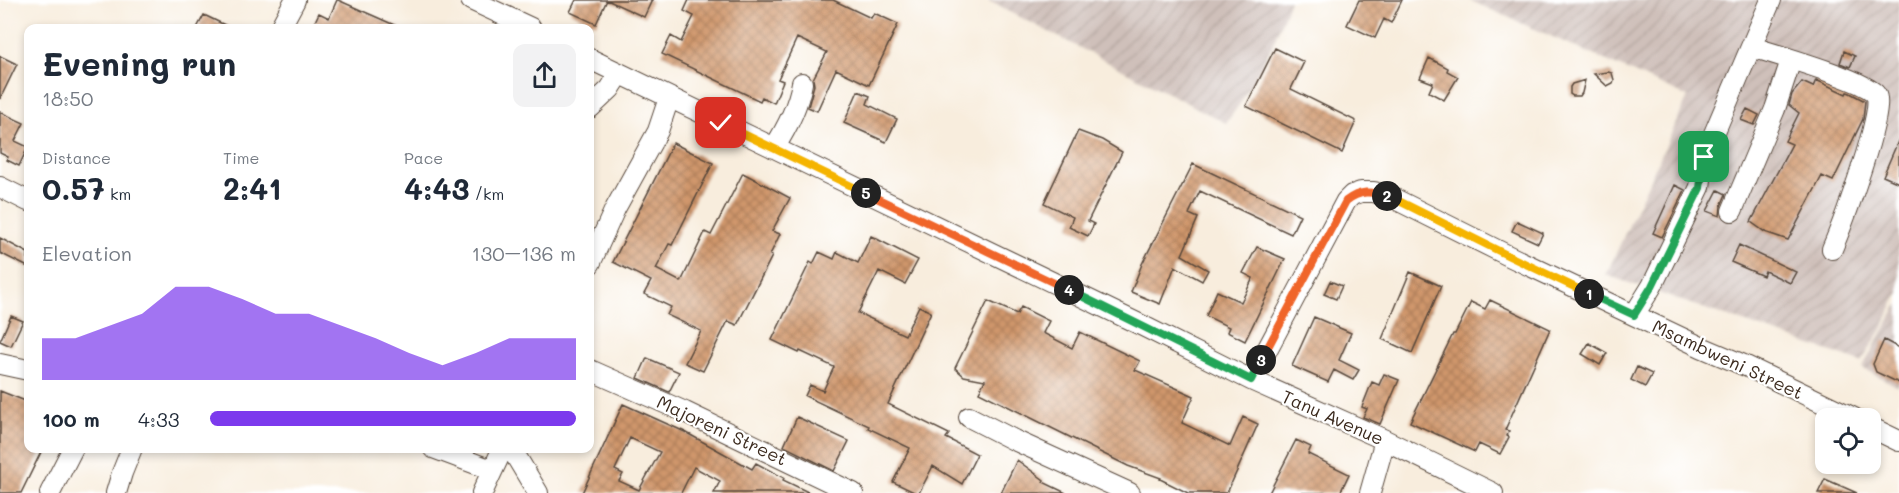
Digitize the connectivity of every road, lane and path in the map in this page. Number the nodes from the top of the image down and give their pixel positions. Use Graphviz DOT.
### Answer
graph roads {
  1 [pos="295,0"];
  2 [pos="471,0"];
  3 [pos="1771,0"];
  4 [pos="282,24"];
  5 [pos="516,24"];
  6 [pos="1752,47"];
  7 [pos="1791,60"];
  8 [pos="594,61"];
  9 [pos="619,75"];
  10 [pos="802,83"];
  11 [pos="669,98"];
  12 [pos="594,104"];
  13 [pos="774,148"];
  14 [pos="0,187"];
  15 [pos="24,199"];
  16 [pos="1732,211"];
  17 [pos="1832,249"];
  18 [pos="594,255"];
  19 [pos="1634,315"];
  20 [pos="0,364"];
  21 [pos="24,369"];
  22 [pos="594,372"];
  23 [pos="1251,380"];
  24 [pos="1833,408"];
  25 [pos="969,417"];
  26 [pos="1881,432"];
  27 [pos="1385,440"];
  28 [pos="1899,441"];
  29 [pos="70,453"];
  30 [pos="130,453"];
  31 [pos="446,453"];
  32 [pos="500,453"];
  33 [pos="514,453"];
  34 [pos="492,470"];
  35 [pos="50,493"];
  36 [pos="116,493"];
  37 [pos="482,493"];
  38 [pos="538,493"];
  39 [pos="853,493"];
  40 [pos="1130,493"];
  41 [pos="1370,493"];
  42 [pos="1493,493"];
  1 -- 4 [label="street"];
  2 -- 5 [label="street"];
  3 -- 6 [label="street, Msambweni Street"];
  6 -- 7 [label="street"];
  6 -- 19 [label="street, Msambweni Street"];
  7 -- 16 [label="street"];
  7 -- 17 [label="street"];
  8 -- 9 [label="street, Tanu Avenue"];
  9 -- 11 [label="street, Tanu Avenue"];
  9 -- 12 [label="street"];
  10 -- 13 [label="street"];
  11 -- 13 [label="street, Tanu Avenue"];
  11 -- 18 [label="street"];
  13 -- 23 [label="street, Tanu Avenue"];
  14 -- 15 [label="street"];
  19 -- 23 [label="street, Msambweni Street"];
  19 -- 24 [label="street, Msambweni Street"];
  20 -- 21 [label="street"];
  22 -- 39 [label="street, Majoreni Street"];
  23 -- 27 [label="street, Tanu Avenue"];
  25 -- 40 [label="street"];
  26 -- 28 [label="street"];
  27 -- 41 [label="street"];
  27 -- 42 [label="street, Tanu Avenue"];
  29 -- 35 [label="street"];
  30 -- 36 [label="street"];
  31 -- 34 [label="street"];
  32 -- 34 [label="street"];
  33 -- 38 [label="street"];
  34 -- 37 [label="street"];
}
